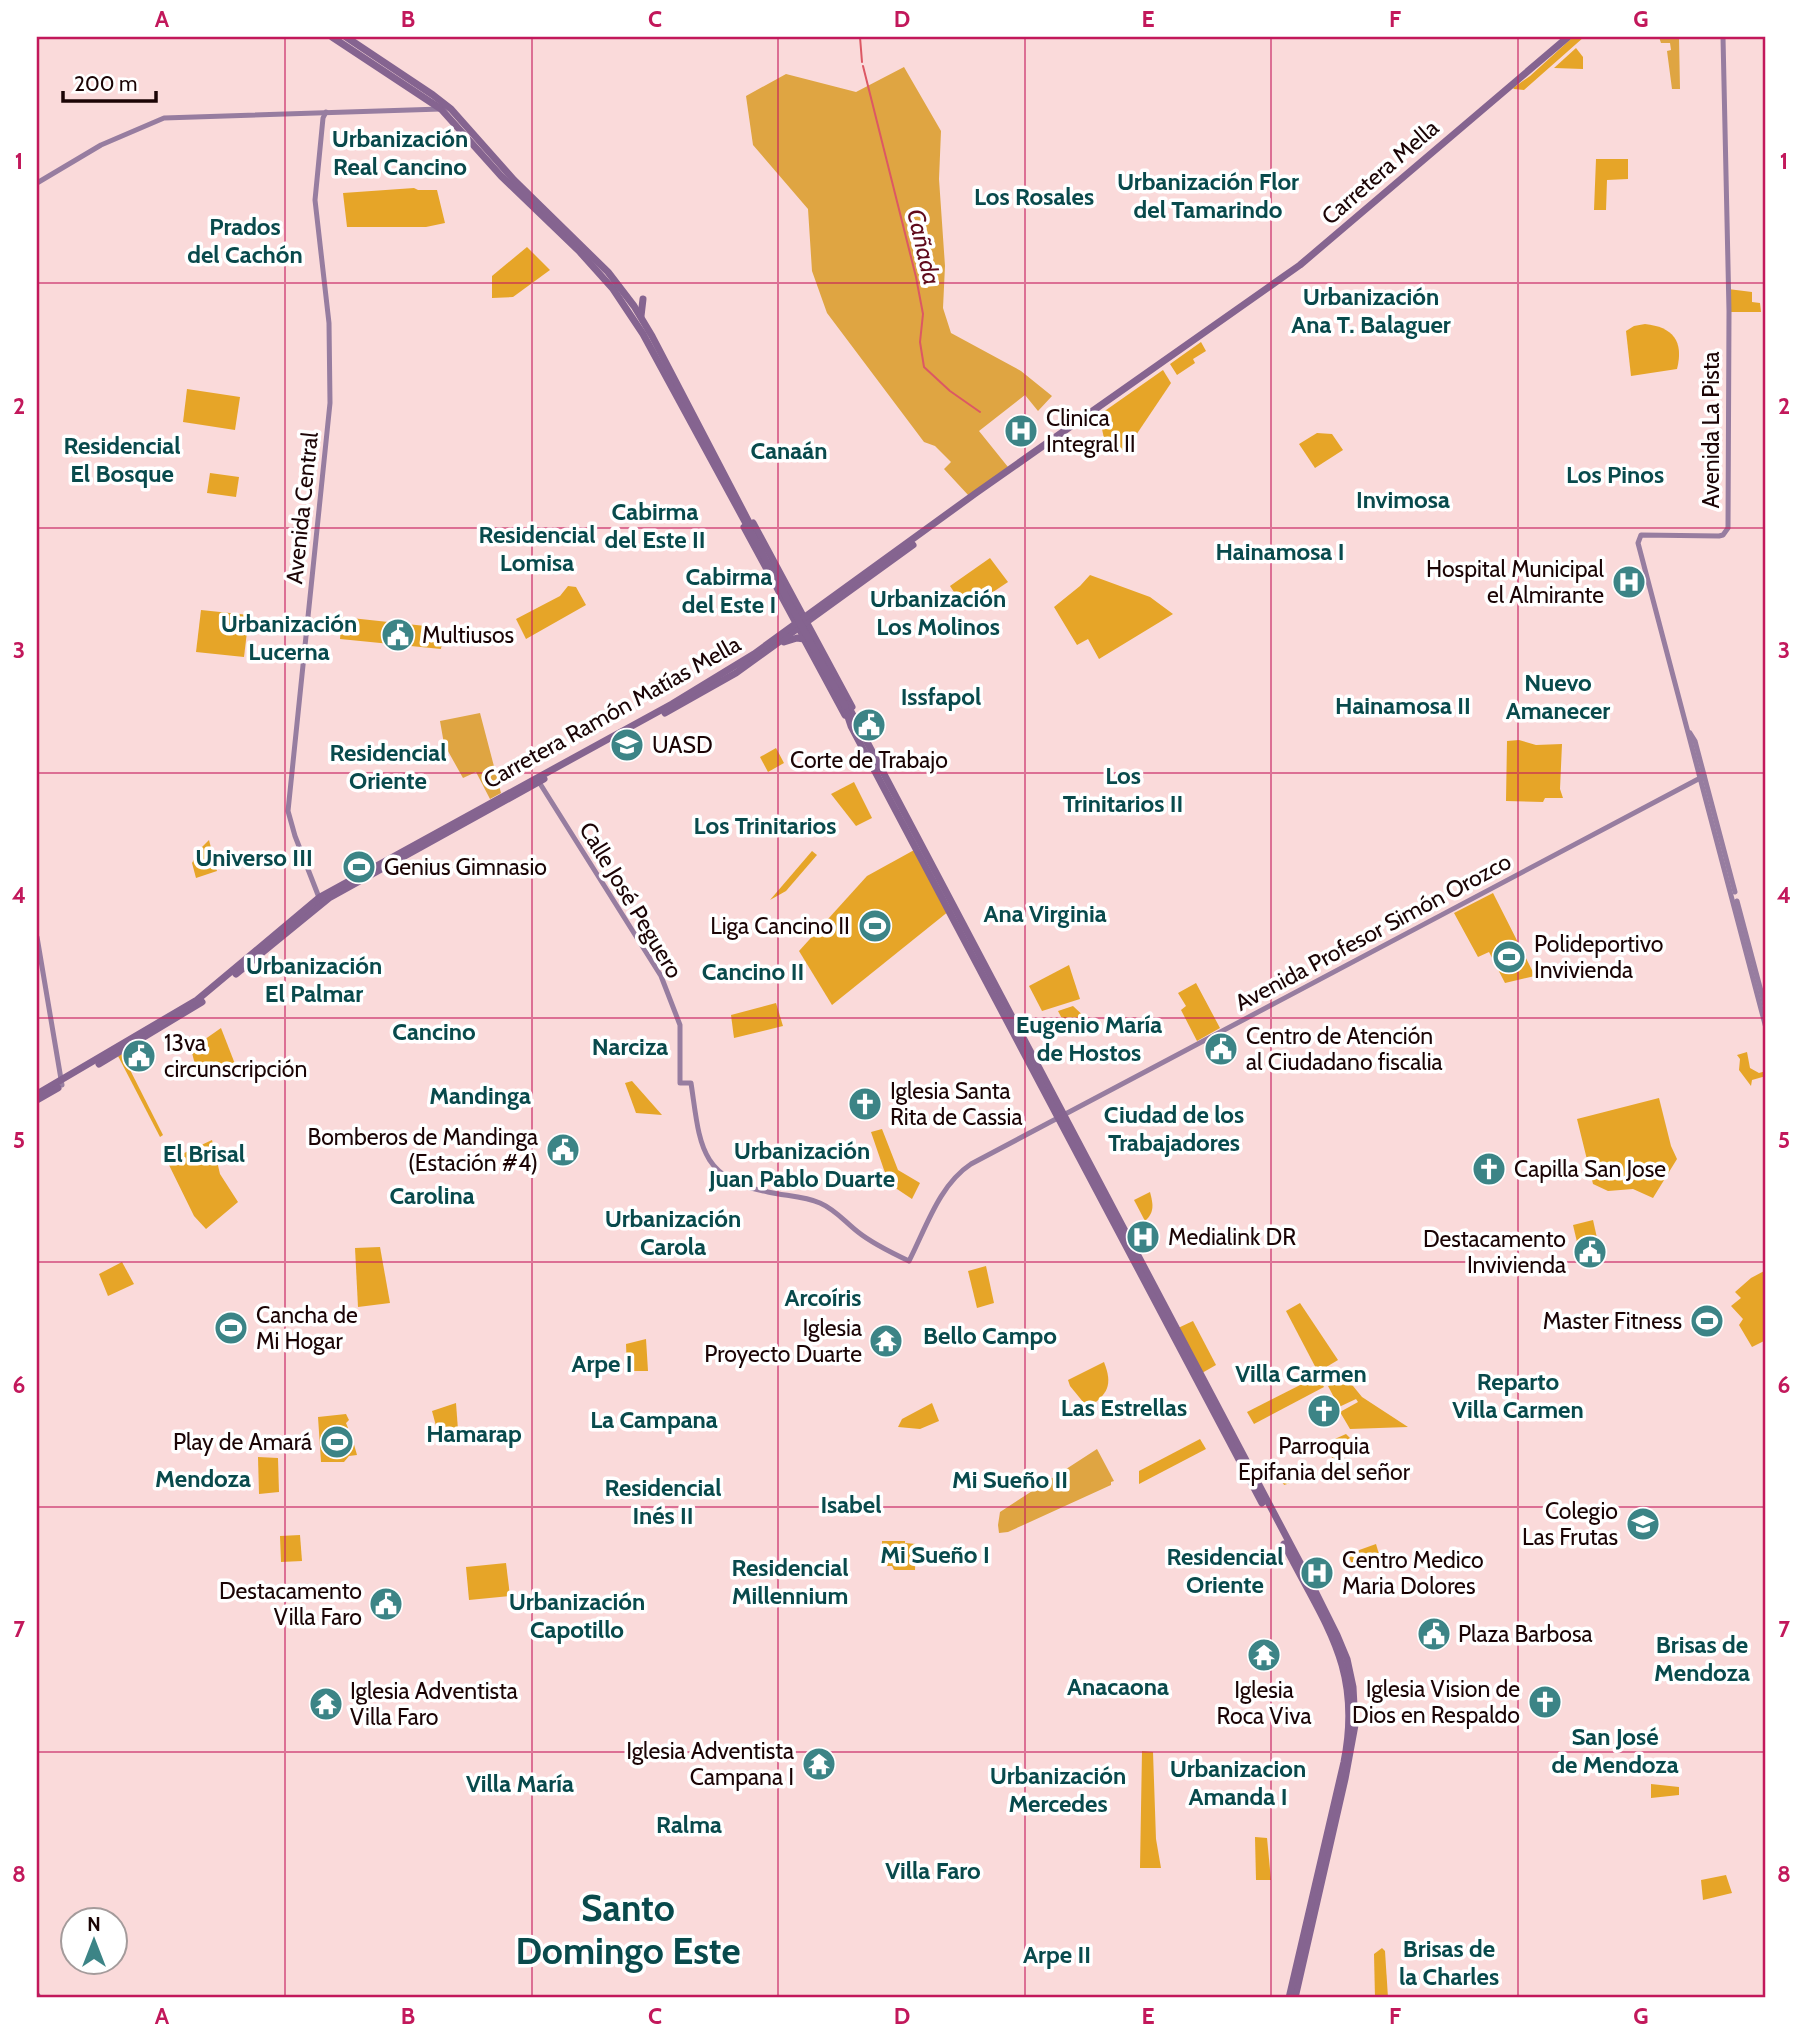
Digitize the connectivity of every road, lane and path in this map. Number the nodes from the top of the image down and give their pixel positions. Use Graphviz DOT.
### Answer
graph roads {
  1 [pos="332,37"];
  2 [pos="346,37"];
  3 [pos="1568,37"];
  4 [pos="1723,37"];
  5 [pos="441,109"];
  6 [pos="326,112"];
  7 [pos="37,183"];
  8 [pos="522,192"];
  9 [pos="527,201"];
  10 [pos="536,202"];
  11 [pos="626,295"];
  12 [pos="641,317"];
  13 [pos="1177,354"];
  14 [pos="743,516"];
  15 [pos="806,621"];
  16 [pos="798,629"];
  17 [pos="774,646"];
  18 [pos="855,724"];
  19 [pos="1702,777"];
  20 [pos="539,782"];
  21 [pos="321,900"];
  22 [pos="37,937"];
  23 [pos="1766,1010"];
  24 [pos="1766,1028"];
  25 [pos="61,1083"];
  26 [pos="37,1094"];
  27 [pos="37,1100"];
  28 [pos="1061,1117"];
  29 [pos="909,1261"];
  30 [pos="1334,1819"];
  31 [pos="1289,1998"];
  32 [pos="1295,1998"];
  1 -- 5 [label="main road"];
  2 -- 8 [label="main road"];
  3 -- 13 [label="main road, Carretera Mella"];
  4 -- 19 [label="main road, Avenida La Pista"];
  5 -- 6 [label="main road"];
  5 -- 8 [label="main road"];
  6 -- 7 [label="main road"];
  6 -- 21 [label="main road, Avenida Central"];
  8 -- 9 [label="main road"];
  8 -- 10 [label="main road"];
  9 -- 10 [label="main road"];
  9 -- 14 [label="main road"];
  10 -- 11 [label="main road"];
  11 -- 12 [label="main road"];
  11 -- 12 [label="main road"];
  12 -- 14 [label="main road"];
  13 -- 15 [label="main road, Carretera Ramón Matías Mella"];
  14 -- 15 [label="main road"];
  14 -- 16 [label="main road"];
  14 -- 18 [label="main road, bridge"];
  15 -- 16 [label="main road, Carretera Ramón Matías Mella"];
  15 -- 16 [label="main road"];
  15 -- 18 [label="main road"];
  16 -- 17 [label="main road, Carretera Ramón Matías Mella"];
  16 -- 17 [label="main road"];
  16 -- 18 [label="main road"];
  16 -- 21 [label="main road, Carretera Ramón Matías Mella"];
  17 -- 20 [label="main road, Carretera Ramón Matías Mella"];
  18 -- 28 [label="main road"];
  19 -- 23 [label="main road"];
  19 -- 24 [label="main road"];
  19 -- 28 [label="main road, Avenida Profesor Simón Orozco"];
  20 -- 21 [label="main road, Carretera Ramón Matías Mella"];
  20 -- 29 [label="main road, Calle José Peguero"];
  21 -- 25 [label="main road, Carretera Ramón Matías Mella"];
  22 -- 25 [label="main road"];
  25 -- 26 [label="main road, Carretera Ramón Matías Mella"];
  25 -- 27 [label="main road, Carretera Ramón Matías Mella"];
  28 -- 29 [label="main road, Avenida Profesor Simón Orozco"];
  28 -- 30 [label="main road"];
  30 -- 31 [label="main road"];
  30 -- 32 [label="main road"];
}
